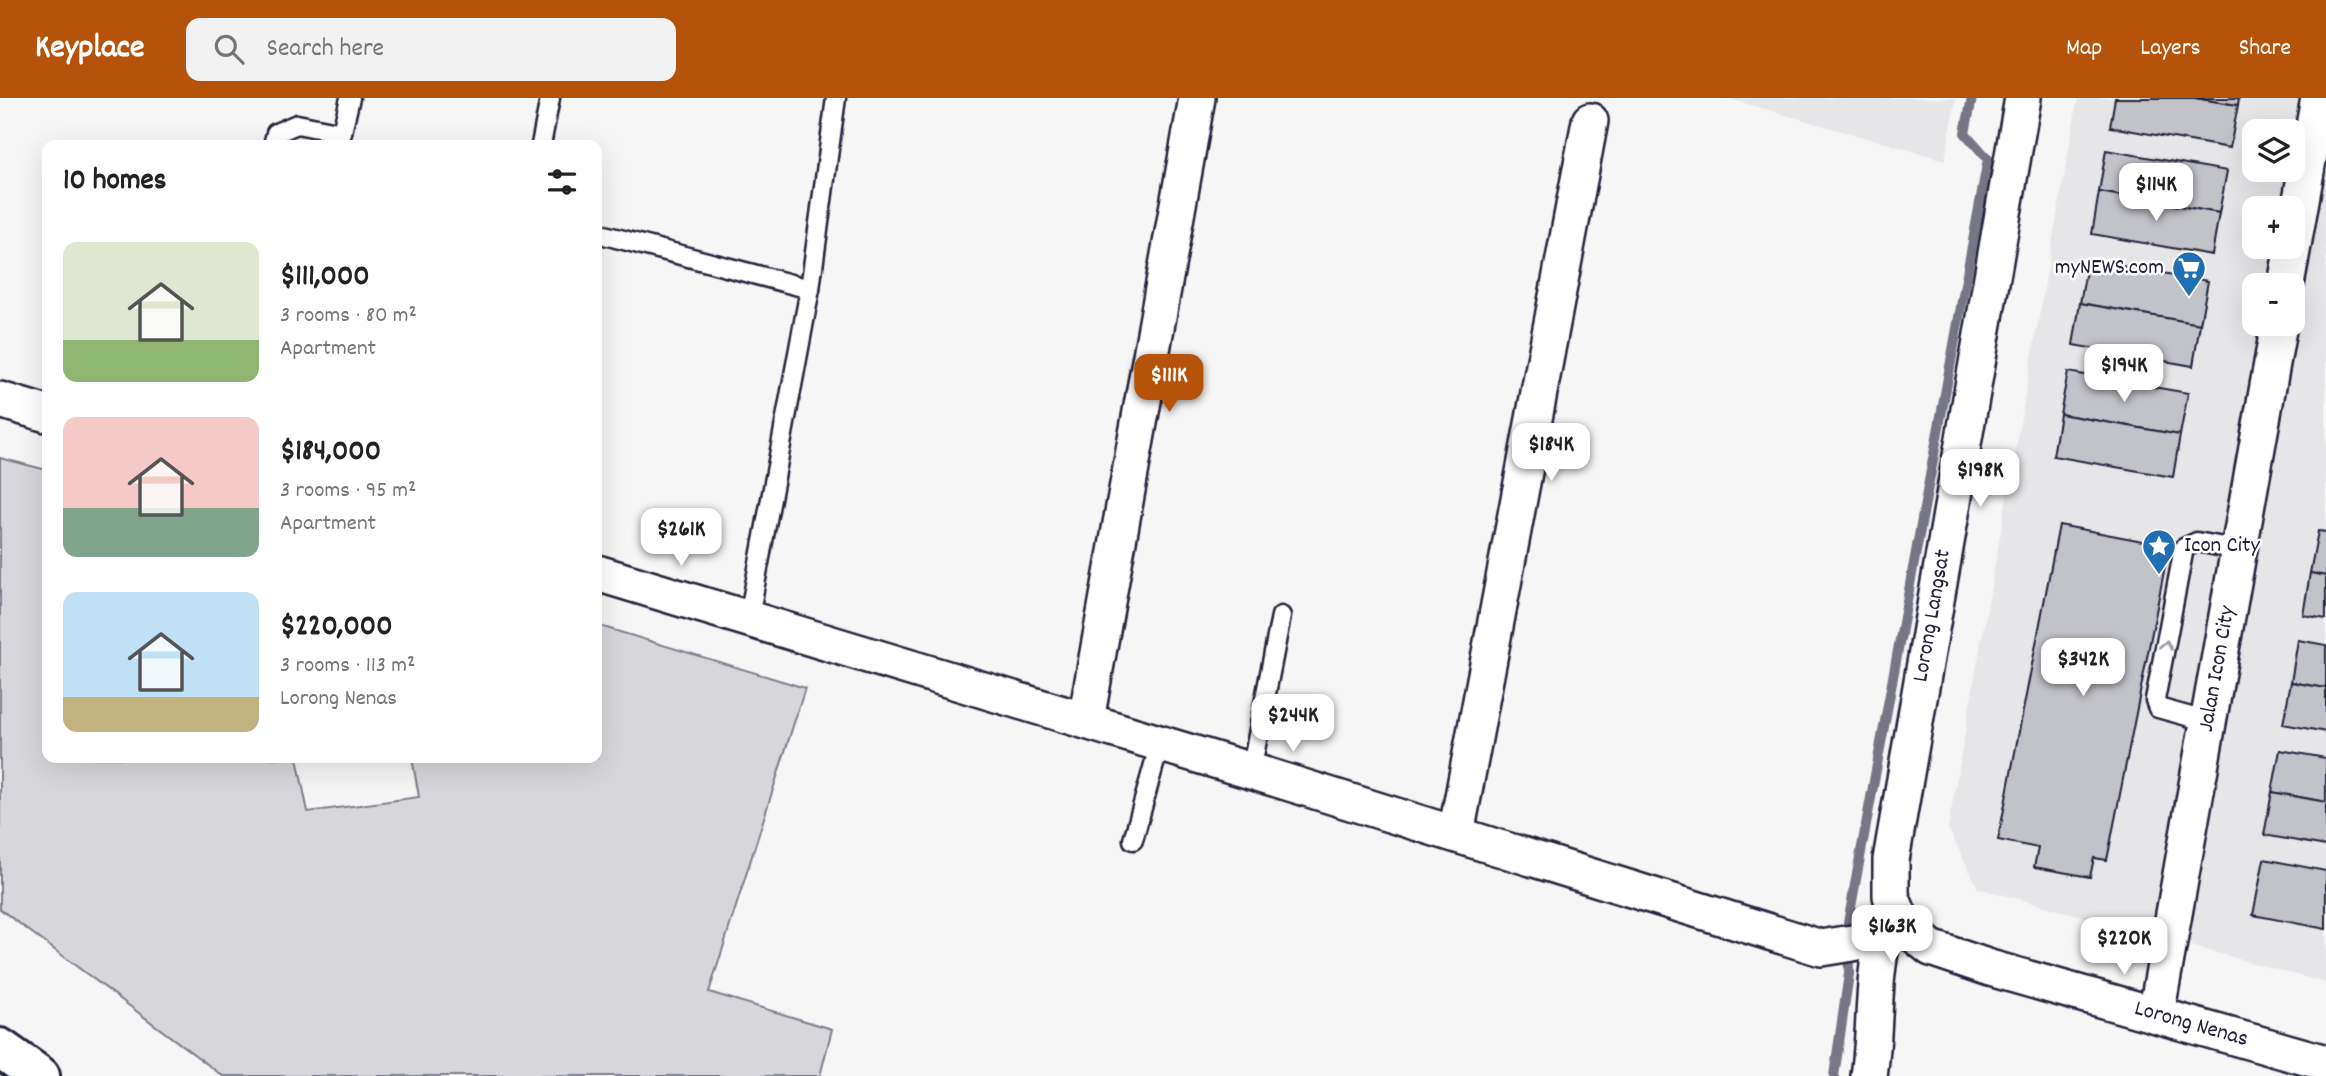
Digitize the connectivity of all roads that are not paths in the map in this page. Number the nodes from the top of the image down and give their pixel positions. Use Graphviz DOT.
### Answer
graph roads {
  1 [pos="350,98"];
  2 [pos="550,98"];
  3 [pos="835,98"];
  4 [pos="1197,98"];
  5 [pos="2023,98"];
  6 [pos="2319,98"];
  7 [pos="1590,121"];
  8 [pos="340,139"];
  9 [pos="274,140"];
  10 [pos="542,140"];
  11 [pos="602,234"];
  12 [pos="2288,273"];
  13 [pos="810,289"];
  14 [pos="2277,336"];
  15 [pos="0,400"];
  16 [pos="42,413"];
  17 [pos="2239,550"];
  18 [pos="602,574"];
  19 [pos="1281,616"];
  20 [pos="749,617"];
  21 [pos="1086,720"];
  22 [pos="2209,722"];
  23 [pos="1160,743"];
  24 [pos="1251,771"];
  25 [pos="1456,834"];
  26 [pos="1133,840"];
  27 [pos="1881,935"];
  28 [pos="2156,1015"];
  29 [pos="0,1048"];
  30 [pos="2326,1063"];
  31 [pos="40,1076"];
  32 [pos="1869,1076"];
  1 -- 8 [label="lane"];
  2 -- 10 [label="lane"];
  3 -- 13 [label="lane"];
  4 -- 21 [label="street"];
  5 -- 27 [label="street, Lorong Langsat"];
  6 -- 12 [label="street"];
  7 -- 25 [label="street"];
  8 -- 9 [label="lane"];
  11 -- 13 [label="lane"];
  13 -- 20 [label="lane"];
  14 -- 17 [label="street, Jalan Icon City"];
  15 -- 16 [label="street"];
  17 -- 22 [label="street, Jalan Icon City"];
  22 -- 17 [label="lane, one-way"];
  18 -- 20 [label="street"];
  19 -- 24 [label="lane"];
  20 -- 21 [label="street"];
  21 -- 23 [label="street"];
  22 -- 28 [label="street, Jalan Icon City"];
  23 -- 24 [label="street"];
  23 -- 26 [label="lane"];
  24 -- 25 [label="street"];
  25 -- 27 [label="street"];
  27 -- 28 [label="street, Lorong Nenas"];
  27 -- 32 [label="street"];
  28 -- 30 [label="street, Lorong Nenas"];
  29 -- 31 [label="highway"];
}
